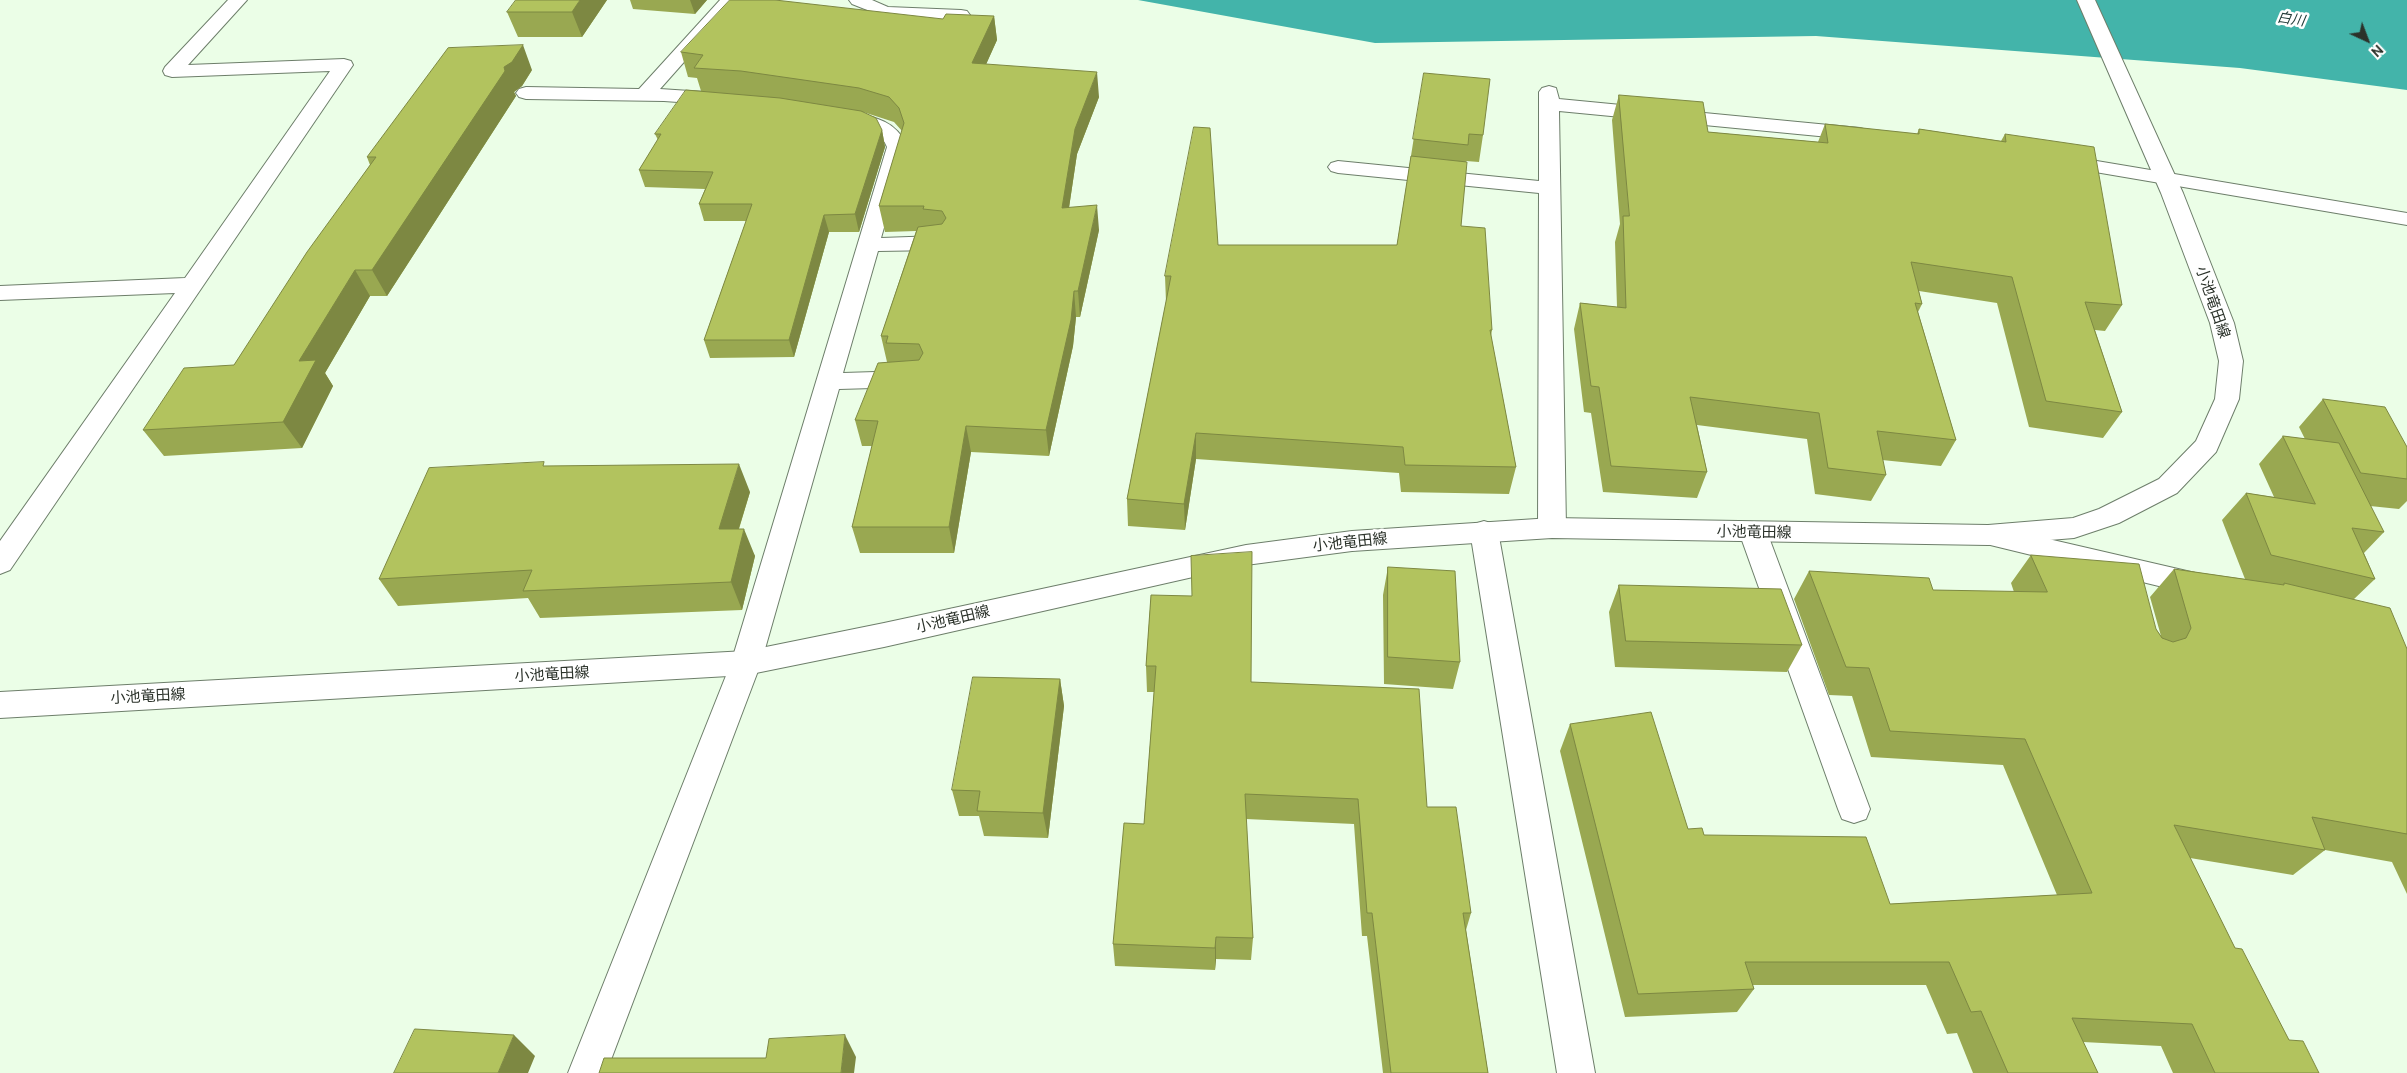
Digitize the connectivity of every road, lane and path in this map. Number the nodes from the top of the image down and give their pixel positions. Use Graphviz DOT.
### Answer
graph roads {
  1 [pos="238,0"];
  2 [pos="730,0"];
  3 [pos="858,0"];
  4 [pos="2086,0"];
  5 [pos="961,15"];
  6 [pos="526,93"];
  7 [pos="644,95"];
  8 [pos="743,101"];
  9 [pos="820,113"];
  10 [pos="1877,136"];
  11 [pos="2041,158"];
  12 [pos="1338,167"];
  13 [pos="2166,180"];
  14 [pos="1551,188"];
  15 [pos="2407,219"];
  16 [pos="938,243"];
  17 [pos="869,245"];
  18 [pos="191,285"];
  19 [pos="0,293"];
  20 [pos="915,378"];
  21 [pos="830,380"];
  22 [pos="1552,528"];
  23 [pos="1484,531"];
  24 [pos="1753,532"];
  25 [pos="1988,535"];
  26 [pos="0,564"];
  27 [pos="2232,592"];
  28 [pos="746,663"];
  29 [pos="0,705"];
  30 [pos="1854,809"];
  31 [pos="587,1073"];
  32 [pos="1576,1073"];
  1 -- 18 [label="street"];
  2 -- 7 [label="street"];
  3 -- 5 [label="street"];
  4 -- 13 [label="street, 小池竜田線"];
  6 -- 7 [label="street"];
  7 -- 8 [label="street"];
  9 -- 17 [label="street"];
  10 -- 14 [label="street"];
  11 -- 13 [label="street"];
  12 -- 14 [label="street"];
  13 -- 15 [label="street"];
  13 -- 25 [label="street, 小池竜田線"];
  14 -- 22 [label="street"];
  16 -- 17 [label="street"];
  17 -- 21 [label="street"];
  18 -- 19 [label="street"];
  18 -- 26 [label="street"];
  20 -- 21 [label="street"];
  21 -- 28 [label="street"];
  22 -- 23 [label="street, 小池竜田線"];
  22 -- 24 [label="street, 小池竜田線"];
  23 -- 28 [label="street, 小池竜田線"];
  23 -- 32 [label="street"];
  24 -- 25 [label="street, 小池竜田線"];
  24 -- 30 [label="street"];
  25 -- 27 [label="street"];
  28 -- 29 [label="street, 小池竜田線"];
  28 -- 31 [label="street"];
}
